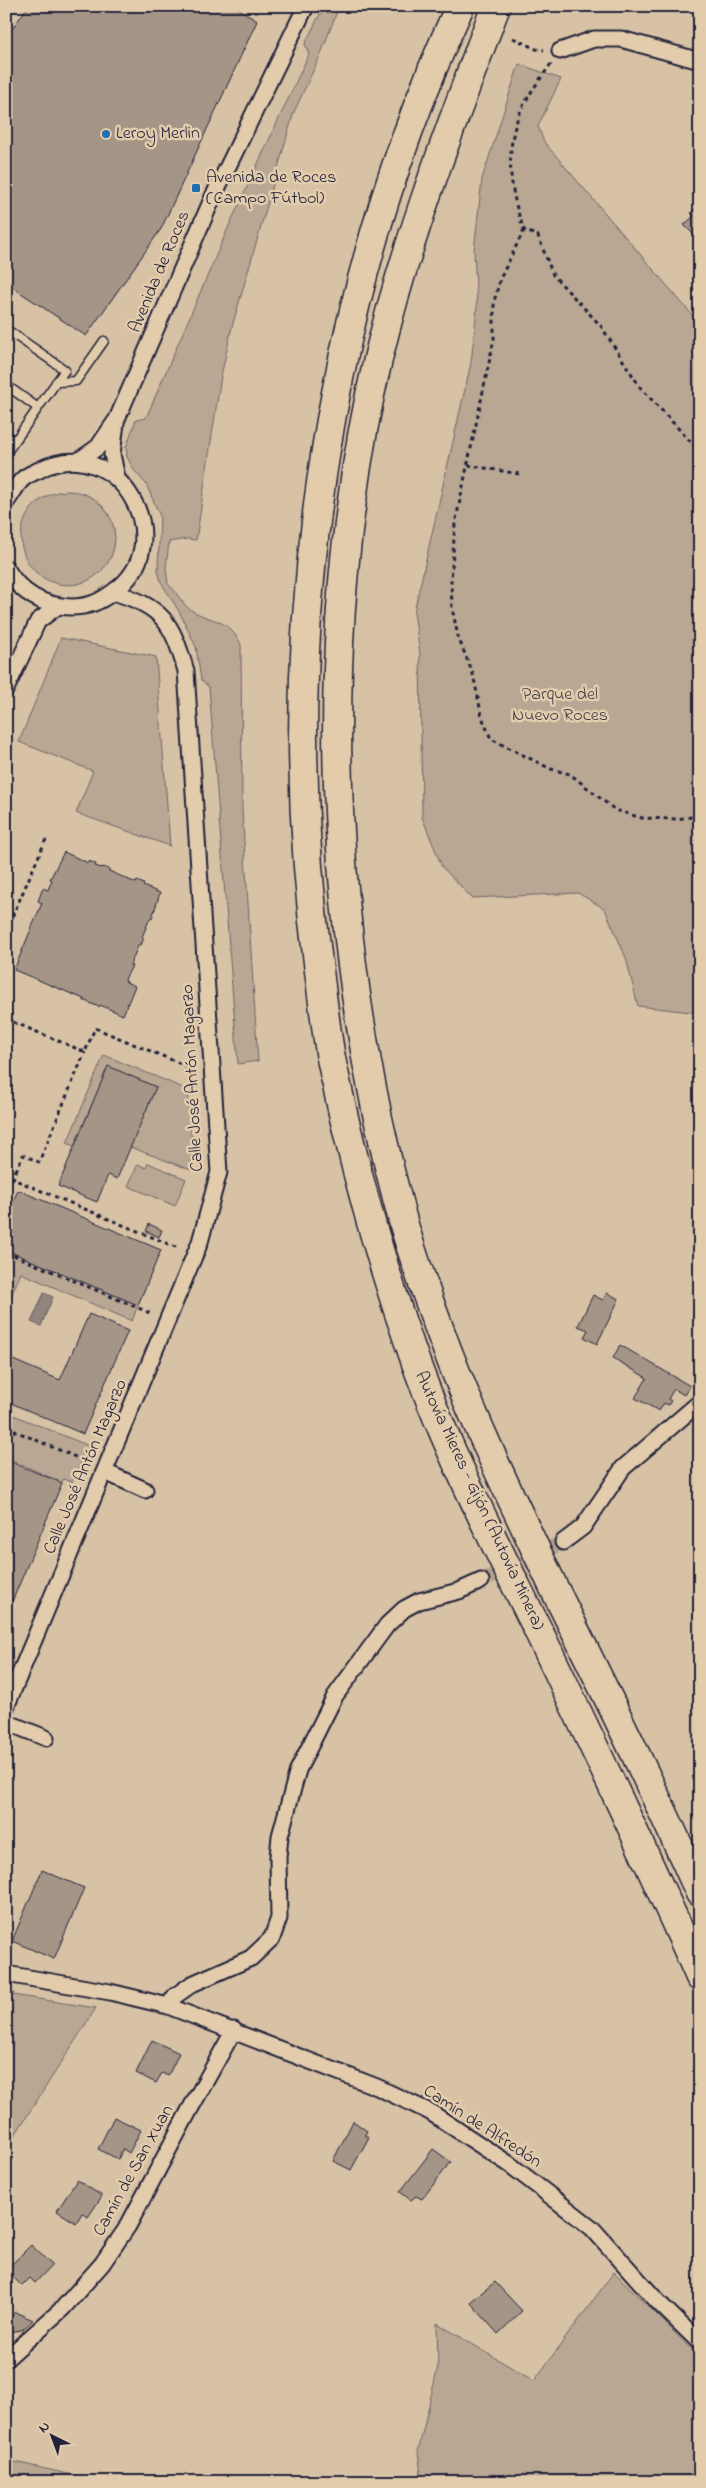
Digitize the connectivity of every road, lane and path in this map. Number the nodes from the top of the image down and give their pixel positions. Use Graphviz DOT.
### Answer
graph roads {
  1 [pos="306,6"];
  2 [pos="454,6"];
  3 [pos="460,6"];
  4 [pos="496,6"];
  5 [pos="513,38"];
  6 [pos="560,51"];
  7 [pos="700,61"];
  8 [pos="409,128"];
  9 [pos="524,230"];
  10 [pos="6,329"];
  11 [pos="104,341"];
  12 [pos="56,382"];
  13 [pos="6,385"];
  14 [pos="38,408"];
  15 [pos="117,419"];
  16 [pos="6,435"];
  17 [pos="15,440"];
  18 [pos="700,452"];
  19 [pos="6,453"];
  20 [pos="78,462"];
  21 [pos="468,465"];
  22 [pos="519,474"];
  23 [pos="117,478"];
  24 [pos="6,502"];
  25 [pos="6,568"];
  26 [pos="113,592"];
  27 [pos="57,607"];
  28 [pos="6,689"];
  29 [pos="700,816"];
  30 [pos="47,837"];
  31 [pos="6,931"];
  32 [pos="6,1019"];
  33 [pos="85,1052"];
  34 [pos="191,1068"];
  35 [pos="6,1167"];
  36 [pos="16,1171"];
  37 [pos="178,1248"];
  38 [pos="6,1252"];
  39 [pos="150,1312"];
  40 [pos="700,1402"];
  41 [pos="6,1427"];
  42 [pos="87,1462"];
  43 [pos="105,1472"];
  44 [pos="145,1490"];
  45 [pos="563,1542"];
  46 [pos="481,1581"];
  47 [pos="6,1707"];
  48 [pos="6,1722"];
  49 [pos="46,1738"];
  50 [pos="700,1893"];
  51 [pos="6,1974"];
  52 [pos="700,1977"];
  53 [pos="14,1989"];
  54 [pos="168,2006"];
  55 [pos="6,2008"];
  56 [pos="234,2030"];
  57 [pos="700,2343"];
  58 [pos="6,2359"];
  1 -- 15 [label="street, Avenida de Roces"];
  2 -- 8 [label="highway"];
  3 -- 8 [label="highway, Autovía Mieres - Gijón (Autovía Minera)"];
  4 -- 50 [label="highway"];
  5 -- 6 [label="path"];
  6 -- 7 [label="street"];
  6 -- 9 [label="path"];
  8 -- 52 [label="highway, Autovía Mieres - Gijón (Autovía Minera)"];
  9 -- 18 [label="path"];
  9 -- 21 [label="path"];
  10 -- 12 [label="lane"];
  11 -- 12 [label="lane"];
  12 -- 14 [label="lane"];
  13 -- 14 [label="lane"];
  14 -- 17 [label="lane"];
  15 -- 20 [label="street, Avenida de Roces"];
  15 -- 23 [label="street, Avenida de Roces"];
  16 -- 17 [label="lane"];
  17 -- 19 [label="lane"];
  20 -- 23 [label="street"];
  20 -- 24 [label="street"];
  21 -- 22 [label="path"];
  21 -- 29 [label="path"];
  23 -- 26 [label="street"];
  25 -- 27 [label="street"];
  26 -- 27 [label="street"];
  26 -- 43 [label="street, Calle José Antón Magarzo"];
  27 -- 28 [label="street"];
  30 -- 31 [label="path"];
  32 -- 33 [label="path"];
  33 -- 34 [label="path"];
  33 -- 36 [label="path"];
  35 -- 36 [label="path"];
  36 -- 37 [label="path"];
  38 -- 39 [label="path"];
  40 -- 45 [label="street"];
  41 -- 42 [label="path"];
  43 -- 44 [label="street"];
  43 -- 47 [label="street, Calle José Antón Magarzo"];
  46 -- 54 [label="street"];
  48 -- 49 [label="street"];
  51 -- 54 [label="street, Camín de Alfredón"];
  53 -- 55 [label="path"];
  54 -- 56 [label="street, Camín de Alfredón"];
  56 -- 57 [label="street, Camín de Alfredón"];
  56 -- 58 [label="street, Camín de San Xuan"];
}
